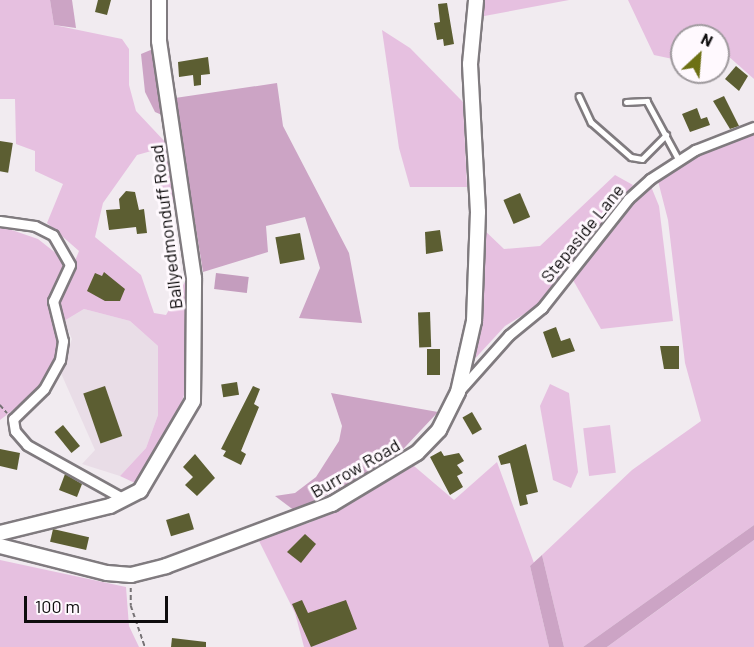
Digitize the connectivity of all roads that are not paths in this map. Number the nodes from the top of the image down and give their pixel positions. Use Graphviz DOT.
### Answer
graph roads {
  1 [pos="159,0"];
  2 [pos="476,0"];
  3 [pos="579,96"];
  4 [pos="626,102"];
  5 [pos="754,127"];
  6 [pos="666,135"];
  7 [pos="679,160"];
  8 [pos="0,220"];
  9 [pos="458,392"];
  10 [pos="124,499"];
  11 [pos="0,533"];
  12 [pos="0,546"];
  1 -- 10 [label="street, Ballyedmonduff Road"];
  2 -- 9 [label="street, Burrow Road"];
  3 -- 6 [label="lane"];
  4 -- 6 [label="lane"];
  5 -- 7 [label="street, Stepaside Lane"];
  6 -- 7 [label="lane"];
  7 -- 9 [label="street, Stepaside Lane"];
  8 -- 10 [label="street"];
  9 -- 12 [label="street, Burrow Road"];
  10 -- 11 [label="street, Ballyedmonduff Road"];
}
